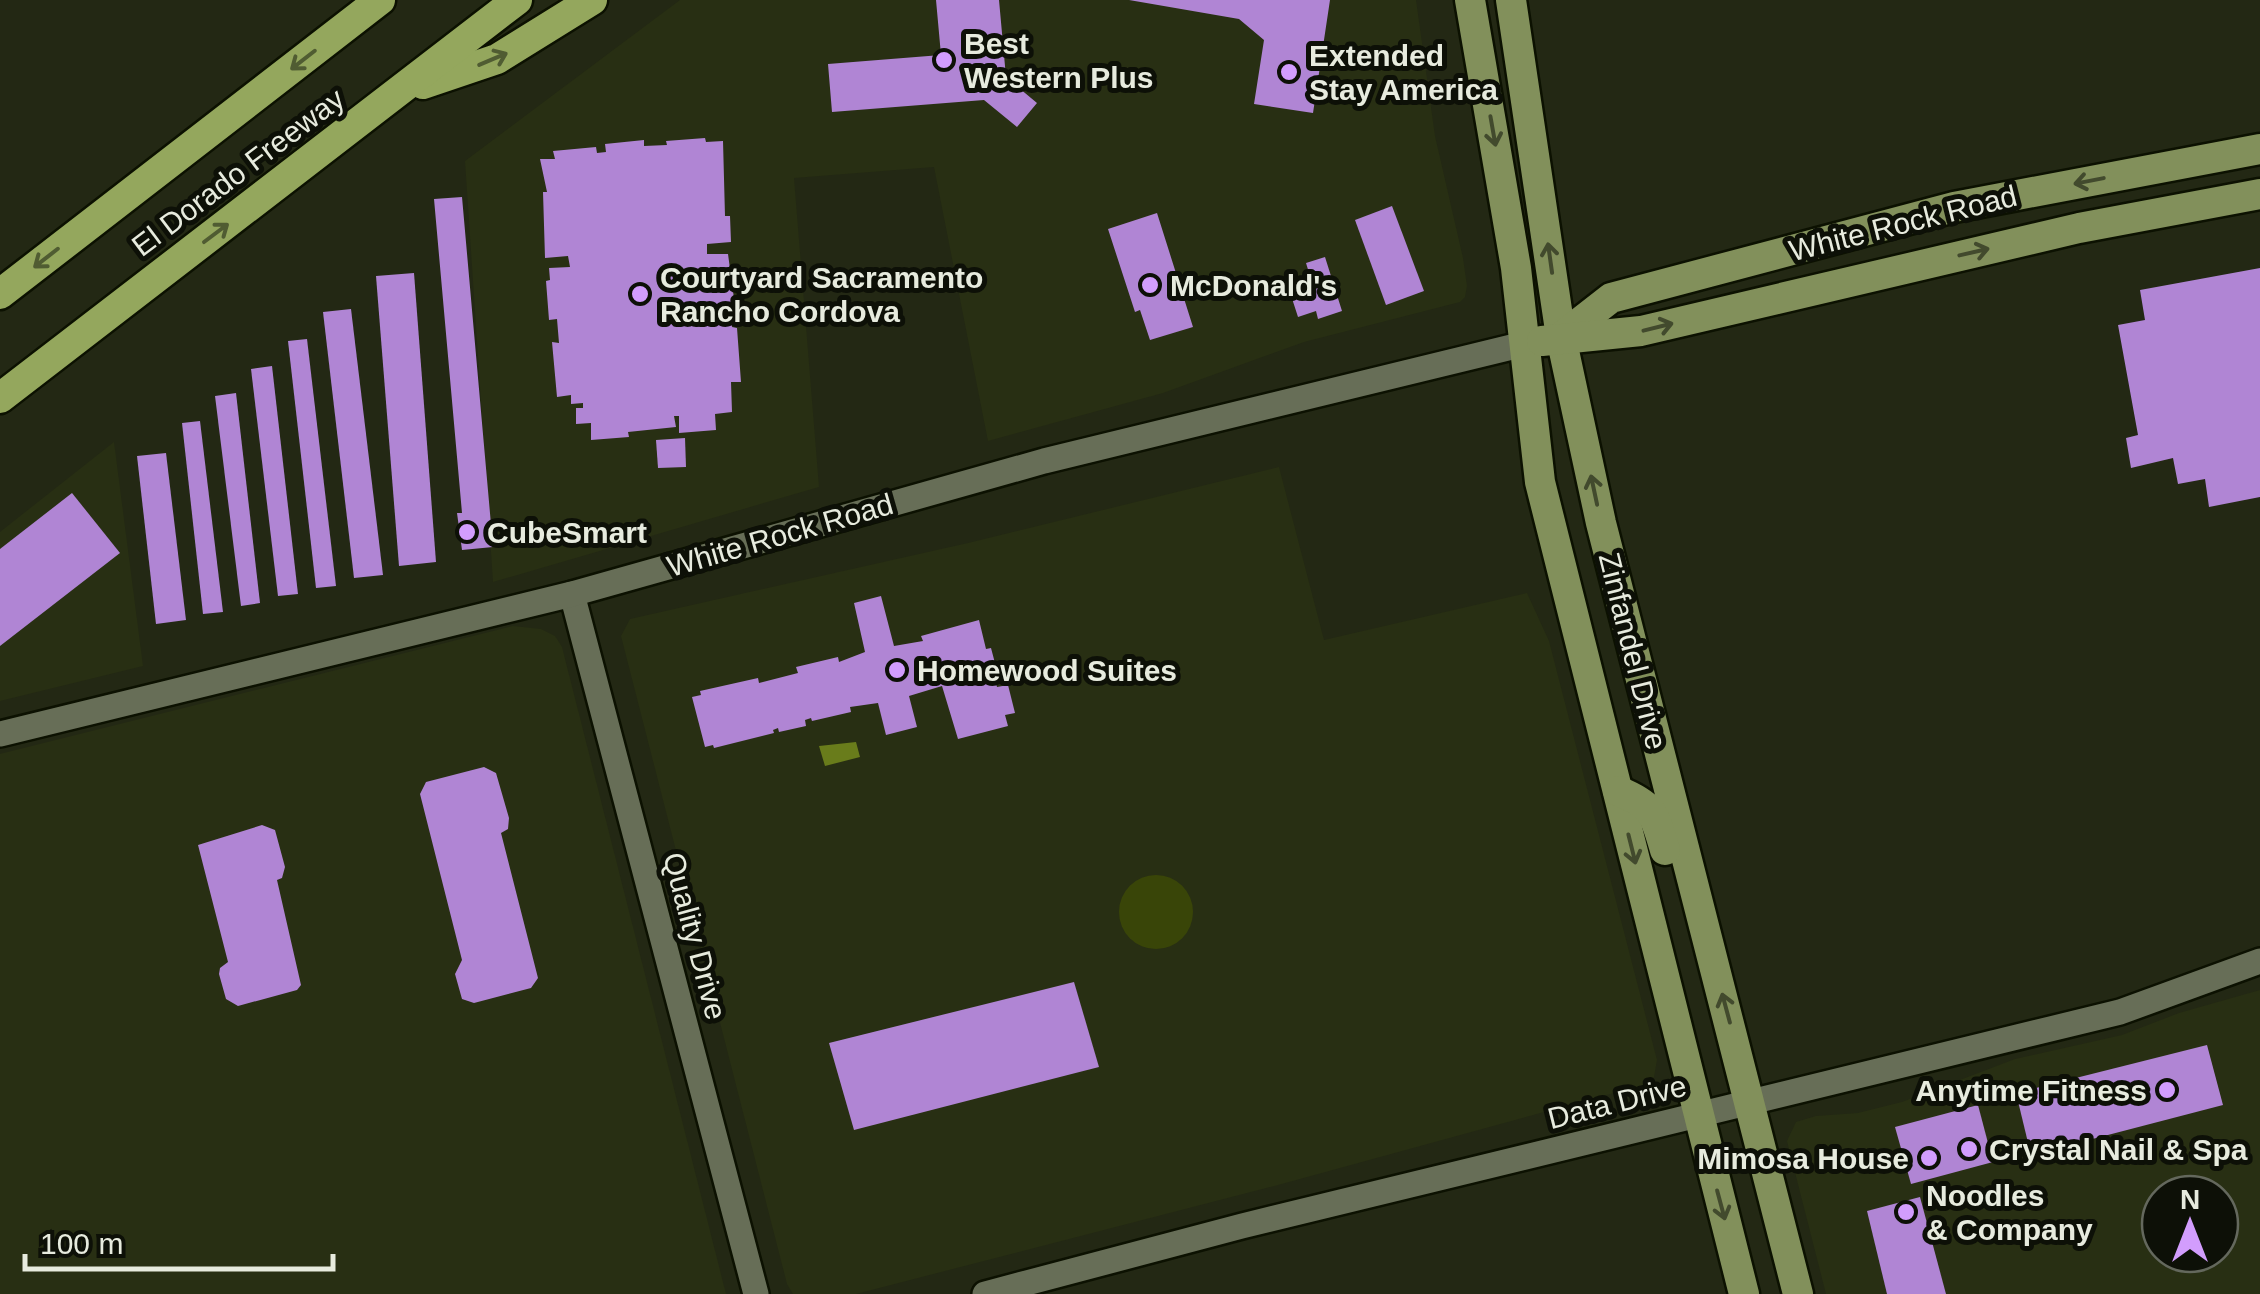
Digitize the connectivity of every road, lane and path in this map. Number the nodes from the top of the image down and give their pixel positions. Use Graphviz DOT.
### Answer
graph roads {
  1 [pos="380,0"];
  2 [pos="517,0"];
  3 [pos="592,0"];
  4 [pos="1470,0"];
  5 [pos="1511,0"];
  6 [pos="401,91"];
  7 [pos="2260,148"];
  8 [pos="2260,194"];
  9 [pos="0,294"];
  10 [pos="1561,337"];
  11 [pos="1524,344"];
  12 [pos="0,398"];
  13 [pos="1558,554"];
  14 [pos="572,594"];
  15 [pos="0,734"];
  16 [pos="1665,779"];
  17 [pos="1618,791"];
  18 [pos="1692,879"];
  19 [pos="2260,961"];
  20 [pos="1751,1102"];
  21 [pos="1698,1116"];
  22 [pos="756,1294"];
  23 [pos="985,1294"];
  24 [pos="1744,1294"];
  25 [pos="1798,1294"];
  1 -- 9 [label="highway, El Dorado Freeway, one-way"];
  2 -- 6 [label="highway, El Dorado Freeway"];
  6 -- 3 [label="highway, one-way"];
  4 -- 11 [label="main road, Zinfandel Drive, one-way"];
  10 -- 5 [label="main road, Zinfandel Drive, one-way"];
  12 -- 6 [label="highway, El Dorado Freeway, one-way"];
  7 -- 10 [label="main road, White Rock Road, one-way"];
  10 -- 8 [label="main road, White Rock Road, one-way"];
  10 -- 11 [label="main road, White Rock Road"];
  16 -- 10 [label="main road, Zinfandel Drive, one-way"];
  11 -- 13 [label="main road, Zinfandel Drive"];
  11 -- 14 [label="street, White Rock Road"];
  13 -- 16 [label="main road"];
  13 -- 17 [label="main road, Zinfandel Drive"];
  14 -- 15 [label="street, White Rock Road"];
  14 -- 22 [label="street, Quality Drive"];
  16 -- 18 [label="main road, Zinfandel Drive"];
  17 -- 18 [label="main road"];
  17 -- 21 [label="main road, Zinfandel Drive, one-way"];
  20 -- 18 [label="main road, Zinfandel Drive, one-way"];
  19 -- 20 [label="street, Data Drive"];
  20 -- 21 [label="street, Data Drive"];
  20 -- 25 [label="main road, Zinfandel Drive"];
  21 -- 23 [label="street, Data Drive"];
  21 -- 24 [label="main road, Zinfandel Drive, one-way"];
}
